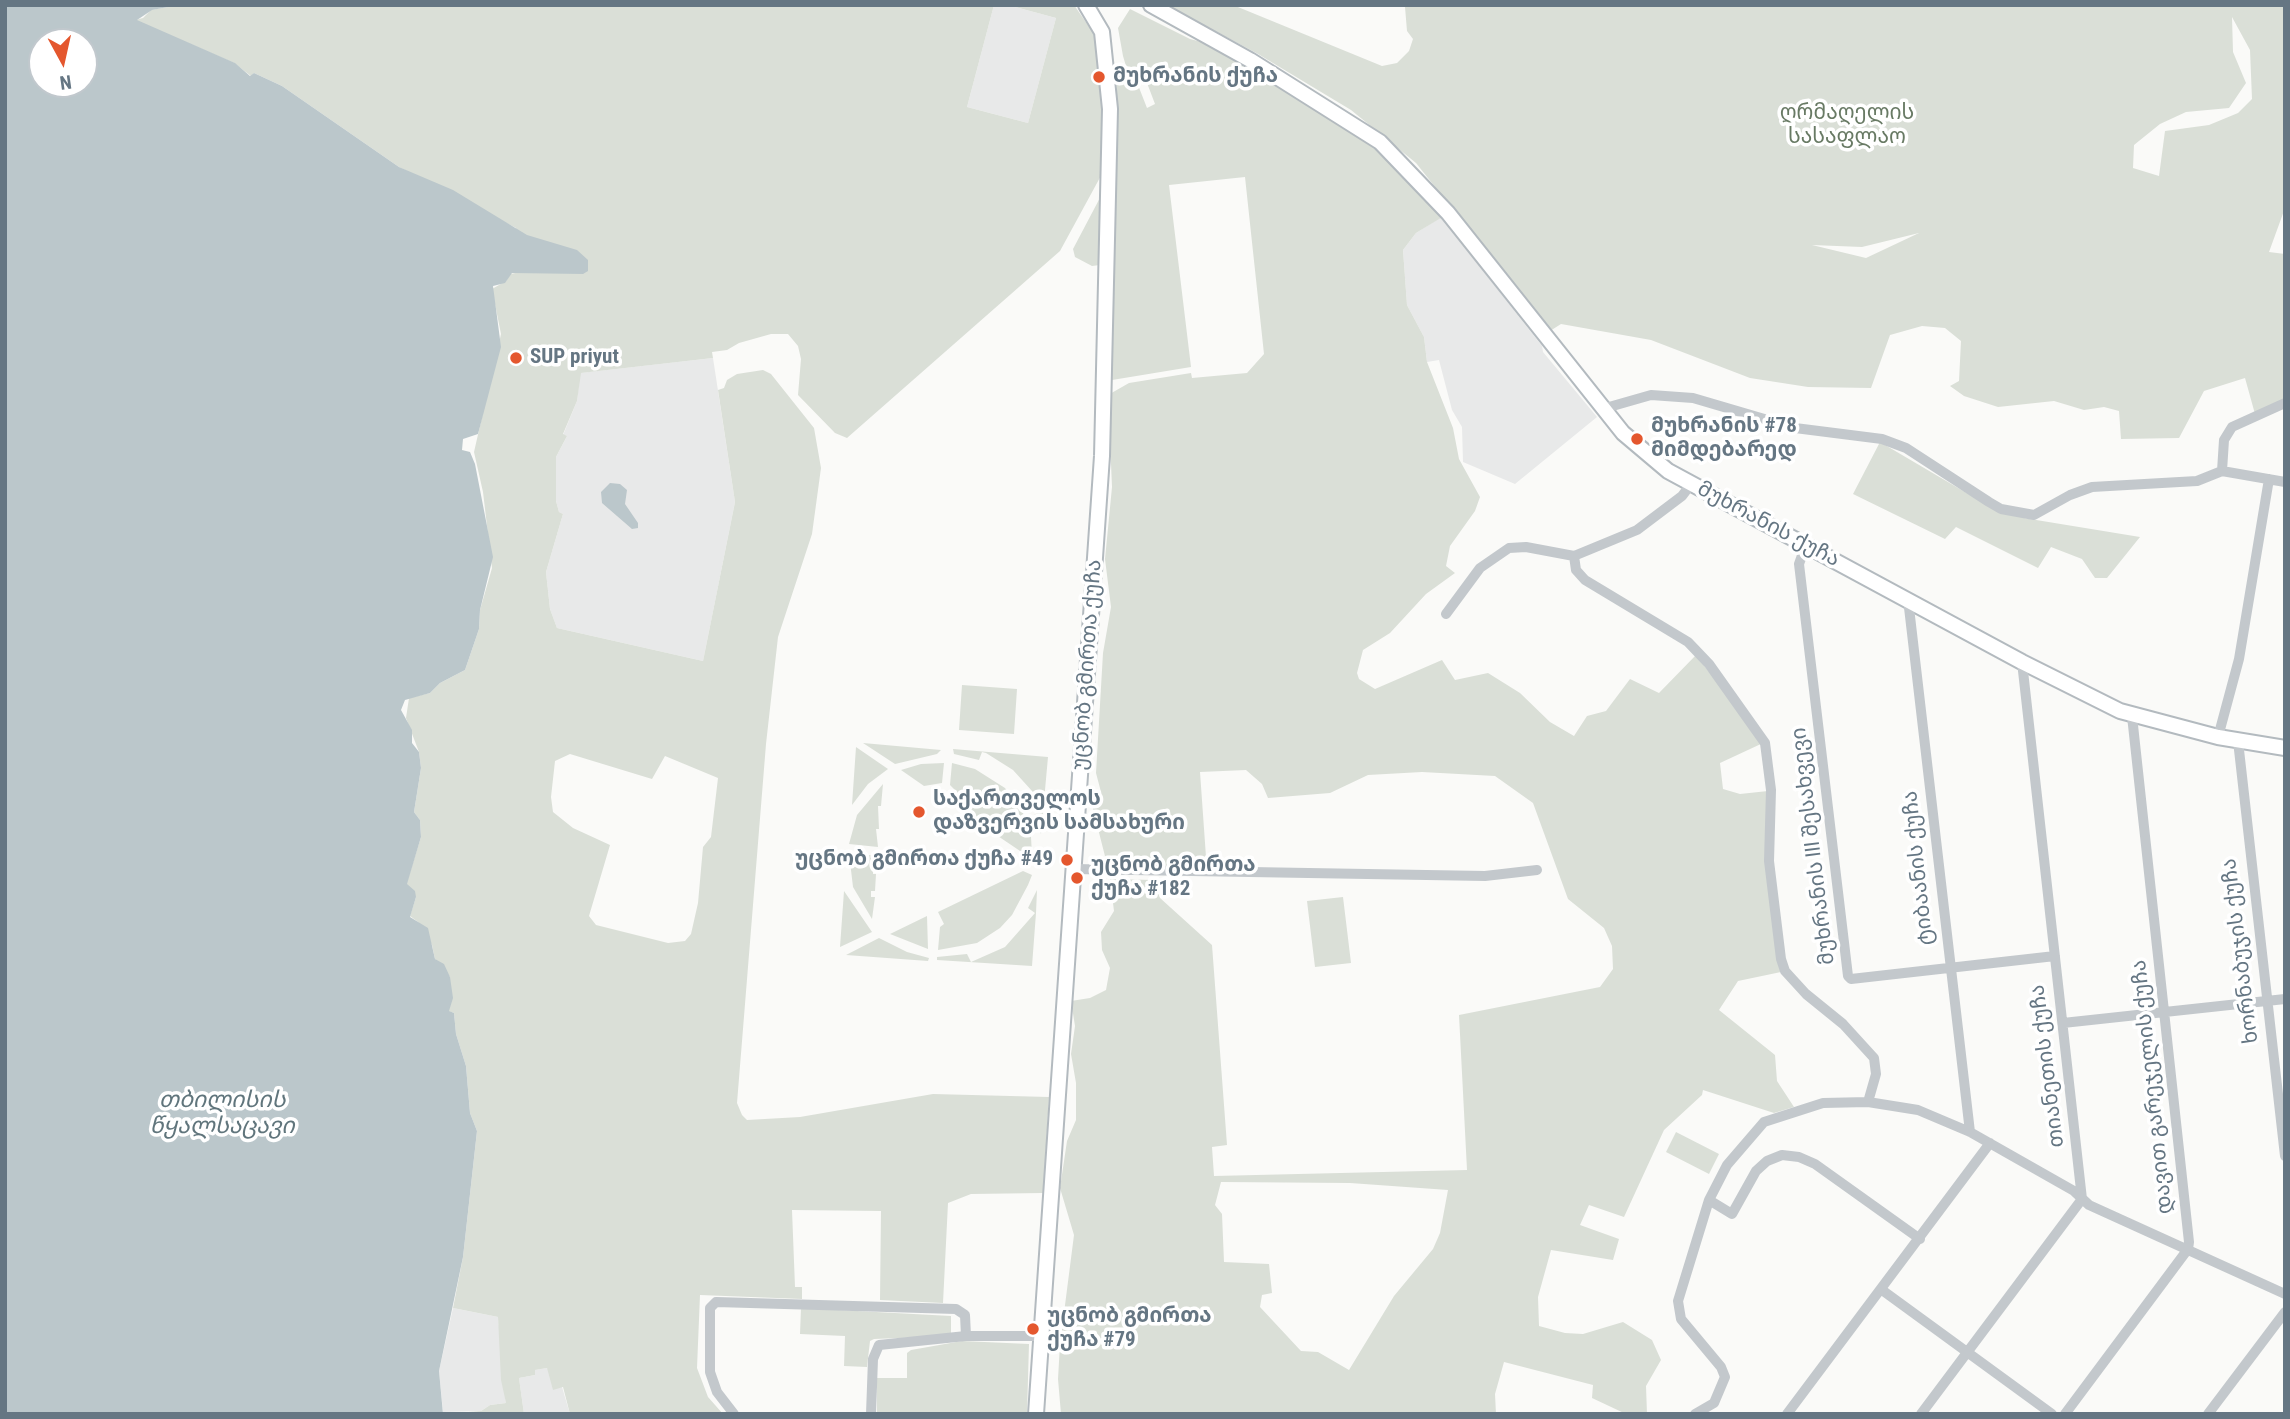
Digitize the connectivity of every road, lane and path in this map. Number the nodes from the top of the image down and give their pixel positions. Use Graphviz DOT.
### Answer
graph roads {
  1 [pos="1151,5"];
  2 [pos="1091,7"];
  3 [pos="2285,403"];
  4 [pos="1602,409"];
  5 [pos="2222,471"];
  6 [pos="2269,480"];
  7 [pos="2285,482"];
  8 [pos="1691,484"];
  9 [pos="1805,547"];
  10 [pos="1574,556"];
  11 [pos="1908,600"];
  12 [pos="1446,614"];
  13 [pos="2022,662"];
  14 [pos="2132,716"];
  15 [pos="2218,737"];
  16 [pos="2238,741"];
  17 [pos="2285,748"];
  18 [pos="1073,869"];
  19 [pos="1537,870"];
  20 [pos="2055,956"];
  21 [pos="1950,968"];
  22 [pos="2285,999"];
  23 [pos="2267,1001"];
  24 [pos="2164,1013"];
  25 [pos="2063,1023"];
  26 [pos="1868,1102"];
  27 [pos="1970,1132"];
  28 [pos="1990,1143"];
  29 [pos="2285,1156"];
  30 [pos="2082,1199"];
  31 [pos="1709,1200"];
  32 [pos="1920,1239"];
  33 [pos="2188,1249"];
  34 [pos="1882,1290"];
  35 [pos="2285,1294"];
  36 [pos="2285,1312"];
  37 [pos="966,1336"];
  38 [pos="1041,1336"];
  39 [pos="1967,1352"];
  40 [pos="1790,1413"];
  41 [pos="734,1414"];
  42 [pos="871,1414"];
  43 [pos="1037,1414"];
  44 [pos="1695,1414"];
  45 [pos="1921,1414"];
  46 [pos="2052,1414"];
  47 [pos="2066,1414"];
  48 [pos="2208,1414"];
  1 -- 4 [label="main road, მუხრანის ქუჩა"];
  2 -- 18 [label="main road, უცნობ გმირთა ქუჩა"];
  3 -- 5 [label="street"];
  4 -- 5 [label="street"];
  4 -- 8 [label="main road, მუხრანის ქუჩა"];
  5 -- 6 [label="street"];
  6 -- 7 [label="street"];
  6 -- 15 [label="street"];
  8 -- 9 [label="main road, მუხრანის ქუჩა"];
  8 -- 10 [label="street"];
  9 -- 11 [label="main road, მუხრანის ქუჩა"];
  9 -- 21 [label="street, მუხრანის III შესახვევი"];
  10 -- 12 [label="street"];
  10 -- 26 [label="street"];
  11 -- 13 [label="main road, მუხრანის ქუჩა"];
  11 -- 21 [label="street, ტიბაანის ქუჩა"];
  13 -- 14 [label="main road, მუხრანის ქუჩა"];
  13 -- 20 [label="street, თიანეთის ქუჩა"];
  14 -- 15 [label="main road, მუხრანის ქუჩა"];
  14 -- 24 [label="street, დავით გარეჯელის ქუჩა"];
  15 -- 16 [label="main road, მუხრანის ქუჩა"];
  16 -- 17 [label="main road, მუხრანის ქუჩა"];
  16 -- 23 [label="street, ხორნაბუჯის ქუჩა"];
  18 -- 19 [label="street"];
  18 -- 38 [label="main road, უცნობ გმირთა ქუჩა"];
  20 -- 21 [label="street, მუხრანის III შესახვევი"];
  20 -- 25 [label="street, თიანეთის ქუჩა"];
  21 -- 27 [label="street, ტიბაანის ქუჩა"];
  22 -- 23 [label="street"];
  23 -- 24 [label="street"];
  23 -- 29 [label="street, ხორნაბუჯის ქუჩა"];
  24 -- 25 [label="street"];
  24 -- 33 [label="street, დავით გარეჯელის ქუჩა"];
  25 -- 30 [label="street, თიანეთის ქუჩა"];
  26 -- 27 [label="street"];
  26 -- 31 [label="street"];
  27 -- 28 [label="street"];
  28 -- 30 [label="street"];
  28 -- 32 [label="street"];
  30 -- 33 [label="street"];
  30 -- 39 [label="street"];
  31 -- 32 [label="street"];
  31 -- 44 [label="street"];
  32 -- 34 [label="street"];
  33 -- 35 [label="street"];
  33 -- 47 [label="street"];
  34 -- 39 [label="street"];
  34 -- 40 [label="street"];
  36 -- 48 [label="street"];
  37 -- 38 [label="street"];
  37 -- 41 [label="street"];
  37 -- 42 [label="street"];
  38 -- 43 [label="main road, უცნობ გმირთა ქუჩა"];
  39 -- 45 [label="street"];
  39 -- 46 [label="street"];
}
